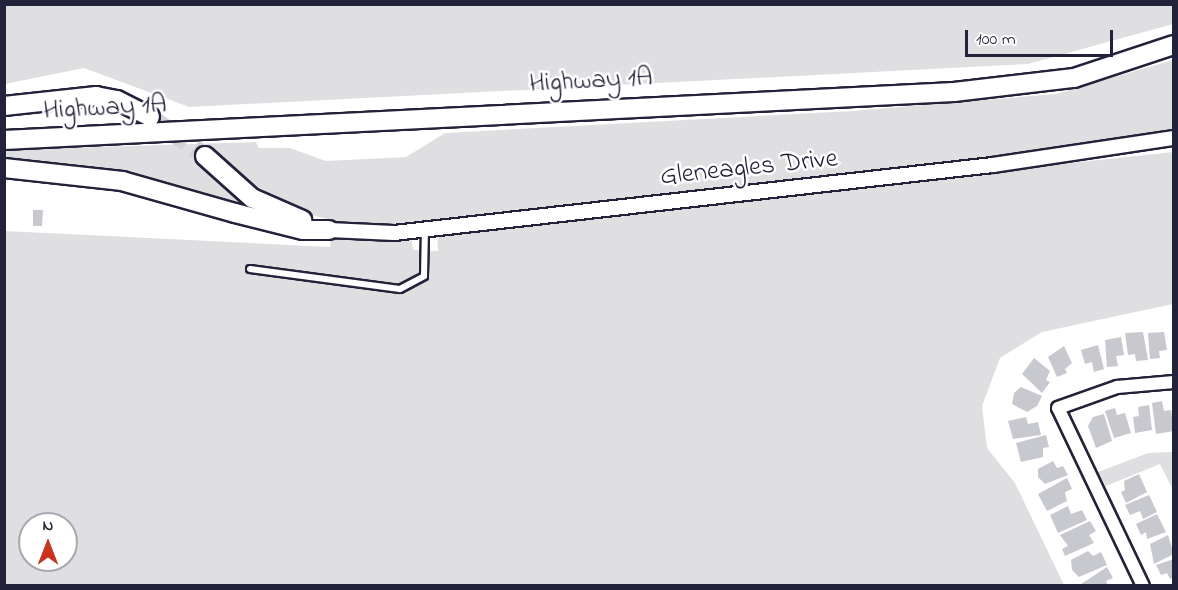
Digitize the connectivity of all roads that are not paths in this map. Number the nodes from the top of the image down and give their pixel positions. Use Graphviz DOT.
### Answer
graph roads {
  1 [pos="1173,45"];
  2 [pos="4,105"];
  3 [pos="150,117"];
  4 [pos="1173,138"];
  5 [pos="4,140"];
  6 [pos="205,156"];
  7 [pos="4,168"];
  8 [pos="425,229"];
  9 [pos="329,230"];
  10 [pos="250,269"];
  11 [pos="1173,382"];
  12 [pos="1143,585"];
  1 -- 5 [label="main road, Highway 1A"];
  2 -- 3 [label="main road"];
  4 -- 8 [label="street, Gleneagles Drive"];
  6 -- 9 [label="main road"];
  7 -- 9 [label="main road"];
  8 -- 9 [label="street, Gleneagles Drive"];
  8 -- 10 [label="lane"];
  11 -- 12 [label="street"];
}
